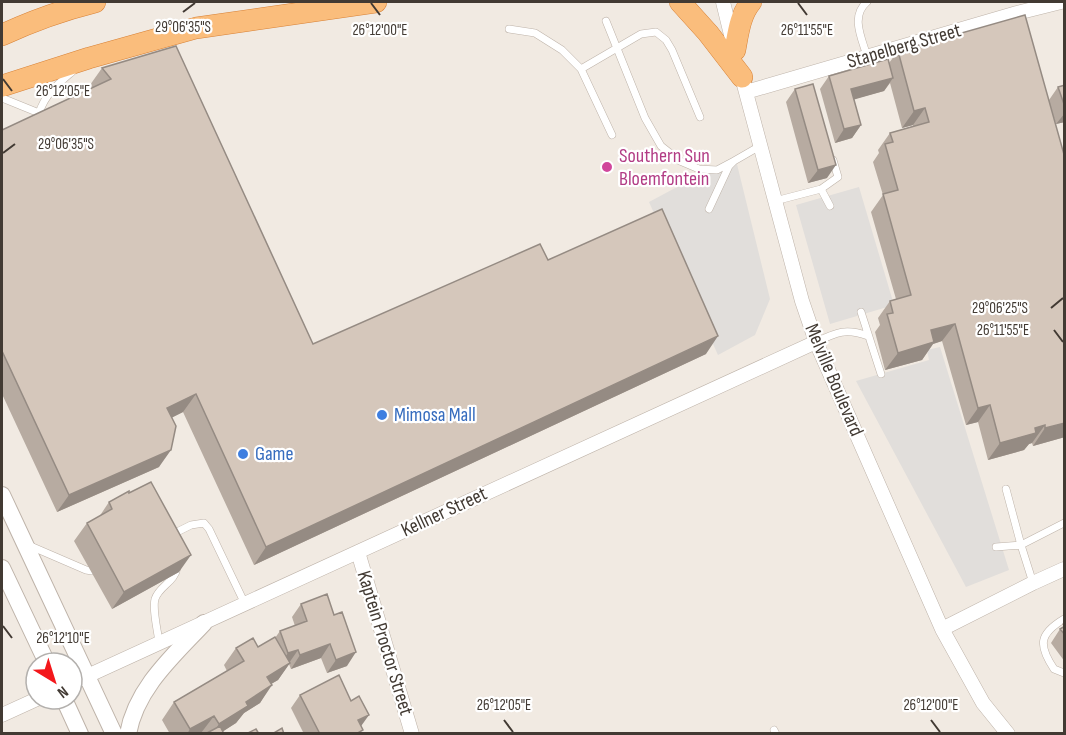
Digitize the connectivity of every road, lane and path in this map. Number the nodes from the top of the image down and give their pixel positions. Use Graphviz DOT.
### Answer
graph roads {
  1 [pos="95,2"];
  2 [pos="376,2"];
  3 [pos="680,2"];
  4 [pos="723,2"];
  5 [pos="751,2"];
  6 [pos="867,2"];
  7 [pos="1061,2"];
  8 [pos="606,21"];
  9 [pos="509,28"];
  10 [pos="2,35"];
  11 [pos="617,48"];
  12 [pos="735,50"];
  13 [pos="867,56"];
  14 [pos="89,58"];
  15 [pos="581,69"];
  16 [pos="744,84"];
  17 [pos="2,86"];
  18 [pos="2,98"];
  19 [pos="700,117"];
  20 [pos="612,135"];
  21 [pos="760,146"];
  22 [pos="832,157"];
  23 [pos="734,161"];
  24 [pos="821,189"];
  25 [pos="776,201"];
  26 [pos="830,206"];
  27 [pos="710,209"];
  28 [pos="861,312"];
  29 [pos="868,336"];
  30 [pos="816,342"];
  31 [pos="881,374"];
  32 [pos="1006,489"];
  33 [pos="2,495"];
  34 [pos="1065,523"];
  35 [pos="164,538"];
  36 [pos="24,544"];
  37 [pos="1021,545"];
  38 [pos="996,547"];
  39 [pos="358,552"];
  40 [pos="174,558"];
  41 [pos="108,565"];
  42 [pos="2,568"];
  43 [pos="1065,569"];
  44 [pos="1034,583"];
  45 [pos="245,604"];
  46 [pos="1065,619"];
  47 [pos="204,623"];
  48 [pos="942,629"];
  49 [pos="159,643"];
  50 [pos="41,651"];
  51 [pos="67,651"];
  52 [pos="1065,673"];
  53 [pos="84,678"];
  54 [pos="84,688"];
  55 [pos="24,705"];
  56 [pos="69,711"];
  57 [pos="2,715"];
  58 [pos="80,734"];
  59 [pos="114,734"];
  60 [pos="128,734"];
  61 [pos="412,734"];
  62 [pos="1008,734"];
  1 -- 10 [label="highway"];
  2 -- 14 [label="highway"];
  3 -- 16 [label="highway"];
  4 -- 12 [label="street, Melville Boulevard"];
  5 -- 12 [label="highway"];
  6 -- 13 [label="lane"];
  7 -- 13 [label="street, Stapelberg Street"];
  8 -- 11 [label="lane"];
  9 -- 15 [label="lane"];
  11 -- 15 [label="lane"];
  11 -- 19 [label="lane"];
  11 -- 23 [label="lane"];
  12 -- 16 [label="street, Melville Boulevard"];
  13 -- 16 [label="street, Stapelberg Street"];
  14 -- 17 [label="highway"];
  14 -- 18 [label="lane"];
  15 -- 20 [label="lane"];
  16 -- 21 [label="street, Melville Boulevard"];
  21 -- 23 [label="lane"];
  21 -- 25 [label="street, Melville Boulevard"];
  22 -- 24 [label="lane"];
  23 -- 27 [label="lane"];
  24 -- 25 [label="lane"];
  24 -- 26 [label="lane"];
  25 -- 30 [label="street, Melville Boulevard"];
  28 -- 29 [label="lane"];
  29 -- 30 [label="lane"];
  29 -- 31 [label="lane"];
  30 -- 39 [label="street, Kellner Street"];
  30 -- 48 [label="street, Melville Boulevard"];
  32 -- 37 [label="lane"];
  33 -- 36 [label="street"];
  34 -- 37 [label="lane"];
  35 -- 45 [label="lane"];
  36 -- 41 [label="lane"];
  36 -- 51 [label="street"];
  37 -- 38 [label="lane"];
  37 -- 44 [label="lane"];
  39 -- 45 [label="street, Kellner Street"];
  39 -- 61 [label="street, Kaptein Proctor Street"];
  40 -- 49 [label="lane"];
  42 -- 50 [label="street"];
  43 -- 44 [label="street"];
  44 -- 48 [label="street"];
  45 -- 47 [label="street, Kellner Street"];
  46 -- 52 [label="lane"];
  47 -- 49 [label="street, Kellner Street"];
  47 -- 60 [label="street"];
  48 -- 62 [label="street, Melville Boulevard"];
  49 -- 53 [label="street, Kellner Street"];
  54 -- 59 [label="street"];
  55 -- 57 [label="street"];
  56 -- 58 [label="street"];
}
